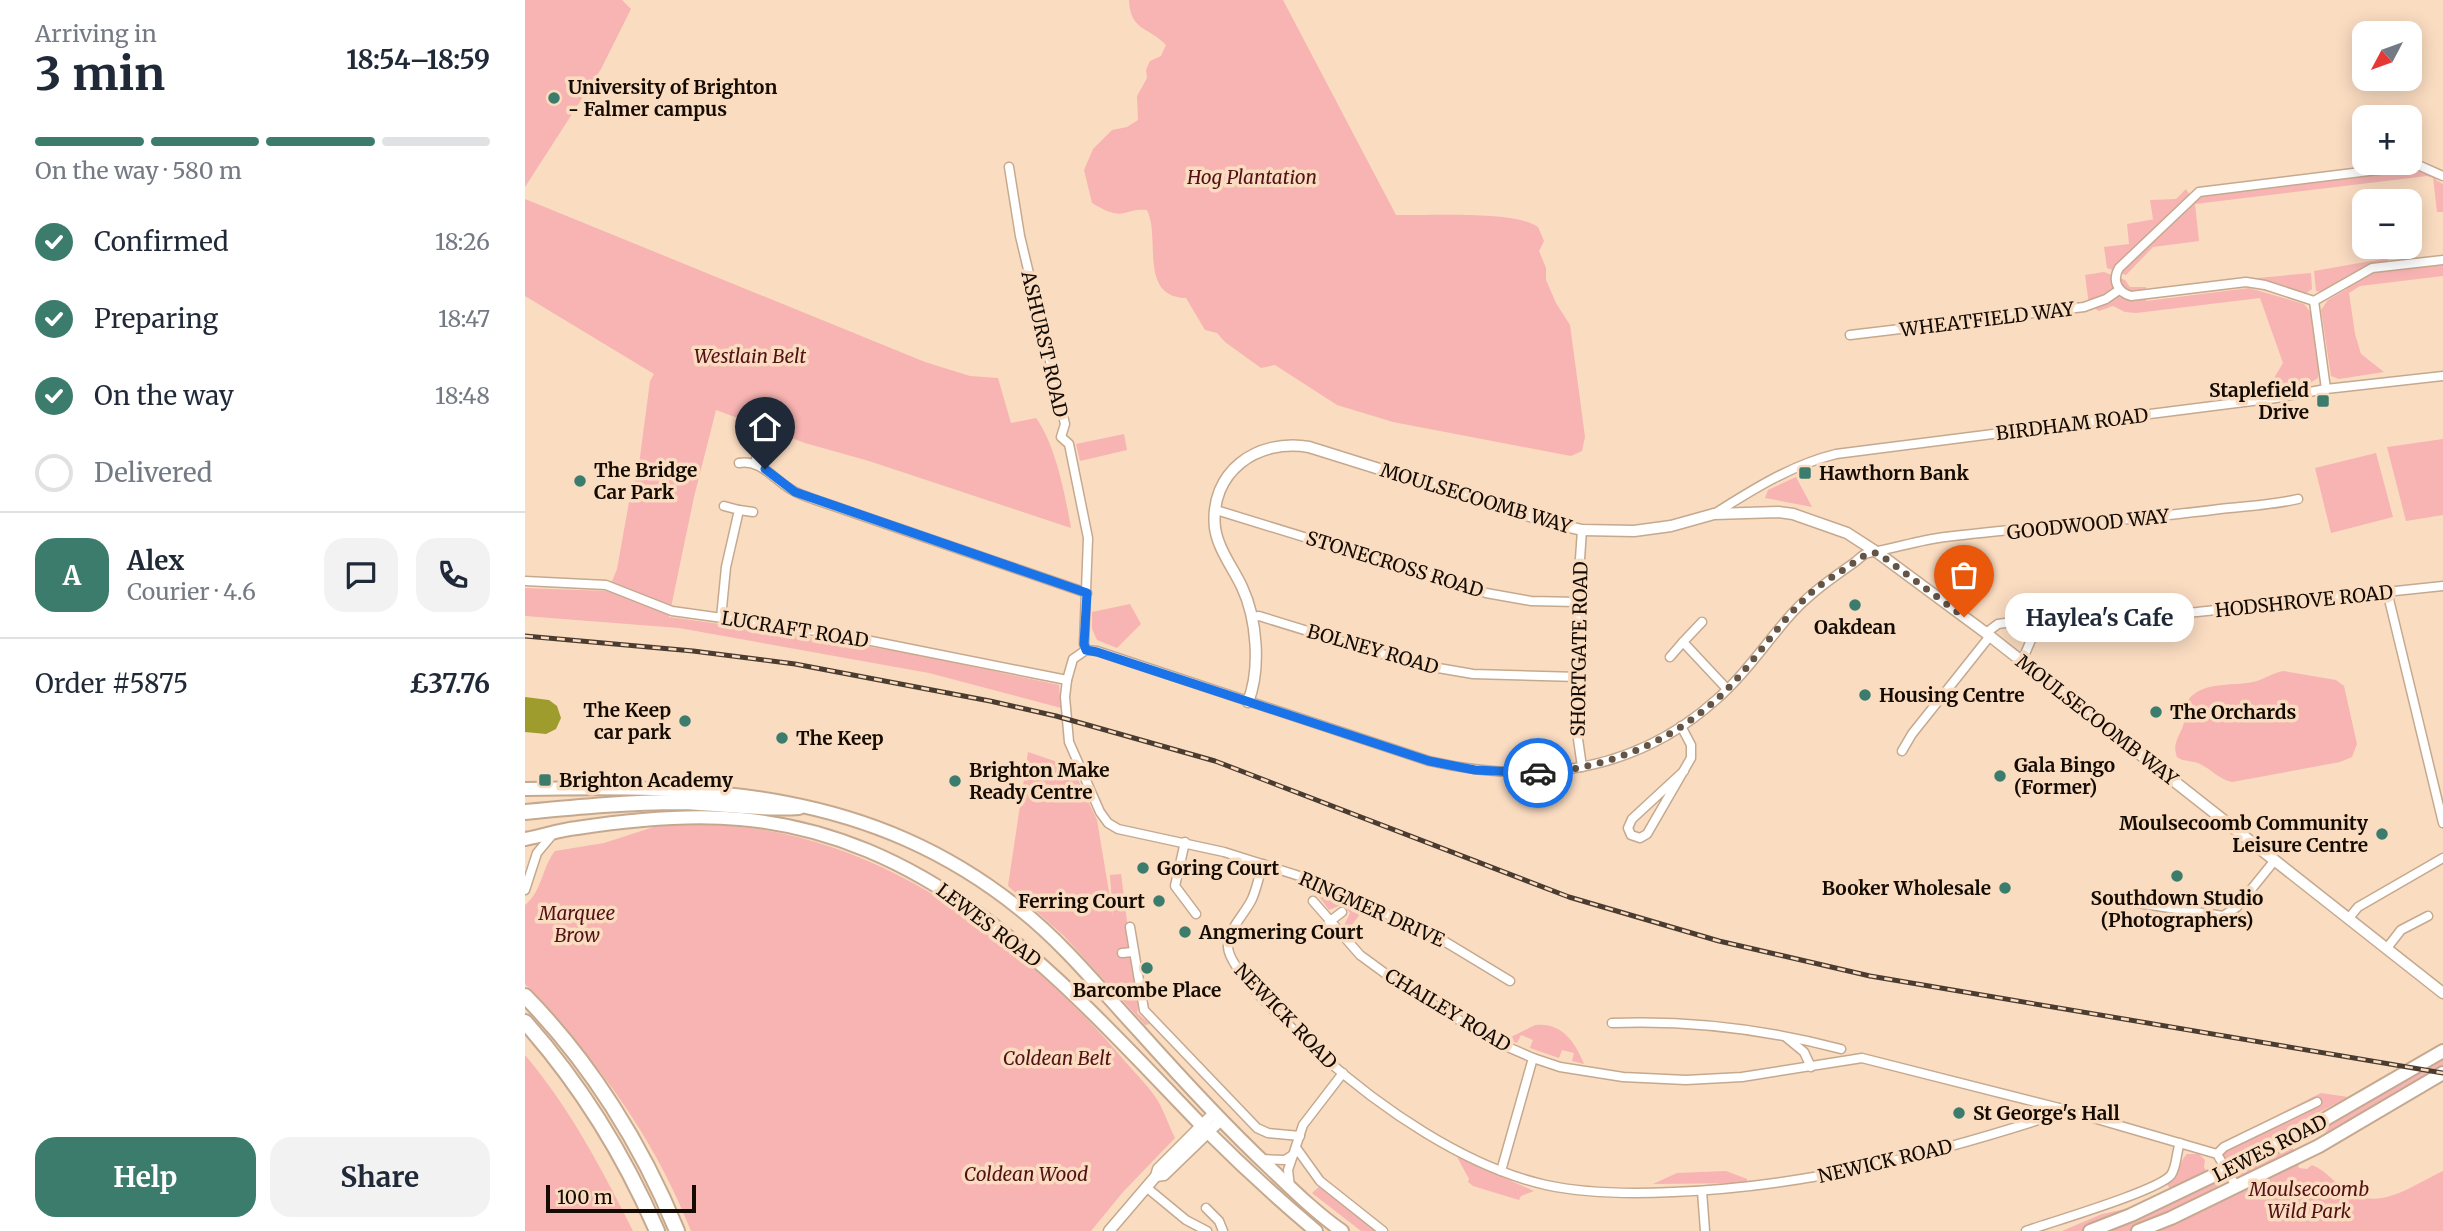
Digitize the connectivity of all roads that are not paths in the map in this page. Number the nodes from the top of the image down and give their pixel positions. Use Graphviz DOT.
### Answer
graph roads {
  1 [pos="1009,167"];
  2 [pos="2443,176"];
  3 [pos="2443,260"];
  4 [pos="2119,290"];
  5 [pos="2314,301"];
  6 [pos="1850,335"];
  7 [pos="2443,376"];
  8 [pos="2326,389"];
  9 [pos="759,447"];
  10 [pos="739,463"];
  11 [pos="755,464"];
  12 [pos="816,489"];
  13 [pos="813,499"];
  14 [pos="2298,499"];
  15 [pos="724,506"];
  16 [pos="739,510"];
  17 [pos="1216,510"];
  18 [pos="753,512"];
  19 [pos="1714,514"];
  20 [pos="1582,530"];
  21 [pos="1878,553"];
  22 [pos="525,582"];
  23 [pos="2443,586"];
  24 [pos="2387,591"];
  25 [pos="1087,593"];
  26 [pos="1577,602"];
  27 [pos="1253,617"];
  28 [pos="721,618"];
  29 [pos="2039,621"];
  30 [pos="1702,622"];
  31 [pos="1988,635"];
  32 [pos="1683,642"];
  33 [pos="1086,650"];
  34 [pos="1670,657"];
  35 [pos="2022,661"];
  36 [pos="1578,677"];
  37 [pos="1067,680"];
  38 [pos="1727,689"];
  39 [pos="1248,702"];
  40 [pos="1681,726"];
  41 [pos="1902,751"];
  42 [pos="1582,768"];
  43 [pos="1684,771"];
  44 [pos="525,789"];
  45 [pos="799,807"];
  46 [pos="525,812"];
  47 [pos="2443,823"];
  48 [pos="555,832"];
  49 [pos="525,839"];
  50 [pos="1185,842"];
  51 [pos="525,857"];
  52 [pos="2443,858"];
  53 [pos="2275,860"];
  54 [pos="1263,864"];
  55 [pos="530,874"];
  56 [pos="525,890"];
  57 [pos="1313,901"];
  58 [pos="2124,901"];
  59 [pos="1342,912"];
  60 [pos="1196,914"];
  61 [pos="2428,916"];
  62 [pos="2349,918"];
  63 [pos="1329,922"];
  64 [pos="1130,927"];
  65 [pos="2388,948"];
  66 [pos="1133,952"];
  67 [pos="1122,953"];
  68 [pos="1510,981"];
  69 [pos="2443,993"];
  70 [pos="525,996"];
  71 [pos="525,1022"];
  72 [pos="1612,1023"];
  73 [pos="1782,1035"];
  74 [pos="1841,1049"];
  75 [pos="2443,1051"];
  76 [pos="1533,1058"];
  77 [pos="1811,1067"];
  78 [pos="1342,1073"];
  79 [pos="2443,1073"];
  80 [pos="2317,1102"];
  81 [pos="2059,1108"];
  82 [pos="1218,1116"];
  83 [pos="1205,1128"];
  84 [pos="1300,1136"];
  85 [pos="2180,1143"];
  86 [pos="1295,1152"];
  87 [pos="2217,1154"];
  88 [pos="1260,1159"];
  89 [pos="2228,1170"];
  90 [pos="1501,1171"];
  91 [pos="2236,1186"];
  92 [pos="1146,1187"];
  93 [pos="1292,1189"];
  94 [pos="1702,1191"];
  95 [pos="1206,1208"];
  96 [pos="657,1231"];
  97 [pos="677,1231"];
  98 [pos="1109,1231"];
  99 [pos="1207,1231"];
  100 [pos="1223,1231"];
  101 [pos="1316,1231"];
  102 [pos="1342,1231"];
  103 [pos="1383,1231"];
  104 [pos="1705,1231"];
  105 [pos="2027,1231"];
  106 [pos="2090,1231"];
  107 [pos="2138,1231"];
  1 -- 25 [label="street, ASHURST ROAD"];
  2 -- 4 [label="street"];
  3 -- 5 [label="street"];
  4 -- 5 [label="street"];
  4 -- 6 [label="street, WHEATFIELD WAY"];
  5 -- 8 [label="street"];
  7 -- 8 [label="street, BIRDHAM ROAD"];
  8 -- 19 [label="street, BIRDHAM ROAD"];
  9 -- 11 [label="street"];
  10 -- 11 [label="street"];
  11 -- 13 [label="street"];
  12 -- 13 [label="street"];
  13 -- 25 [label="street"];
  14 -- 21 [label="street, GOODWOOD WAY"];
  15 -- 16 [label="street"];
  16 -- 18 [label="street"];
  16 -- 28 [label="street"];
  17 -- 20 [label="street, MOULSECOOMB WAY"];
  17 -- 26 [label="street, STONECROSS ROAD"];
  17 -- 27 [label="street, MOULSECOOMB WAY"];
  19 -- 20 [label="street, MOULSECOOMB WAY"];
  19 -- 21 [label="street, MOULSECOOMB WAY"];
  20 -- 26 [label="street, SHORTGATE ROAD"];
  21 -- 31 [label="street, MOULSECOOMB WAY"];
  21 -- 38 [label="street, GOODWOOD WAY"];
  22 -- 28 [label="street, LUCRAFT ROAD"];
  23 -- 24 [label="street, HODSHROVE ROAD"];
  24 -- 29 [label="street, HODSHROVE ROAD"];
  24 -- 47 [label="street"];
  25 -- 33 [label="street, ASHURST ROAD"];
  26 -- 36 [label="street, SHORTGATE ROAD"];
  27 -- 36 [label="street, BOLNEY ROAD"];
  27 -- 39 [label="street, MOULSECOOMB WAY"];
  28 -- 37 [label="street, LUCRAFT ROAD"];
  29 -- 31 [label="street, HODSHROVE ROAD"];
  29 -- 35 [label="street"];
  30 -- 32 [label="street"];
  31 -- 35 [label="street, MOULSECOOMB WAY"];
  31 -- 41 [label="street"];
  32 -- 34 [label="street"];
  32 -- 38 [label="street"];
  33 -- 37 [label="street"];
  33 -- 39 [label="street, GOODWOOD WAY"];
  35 -- 53 [label="street, MOULSECOOMB WAY"];
  36 -- 42 [label="street, SHORTGATE ROAD"];
  37 -- 50 [label="street, RINGMER DRIVE"];
  38 -- 40 [label="street, GOODWOOD WAY"];
  39 -- 42 [label="street, GOODWOOD WAY"];
  40 -- 42 [label="street, GOODWOOD WAY"];
  40 -- 43 [label="street"];
  43 -- 43 [label="street"];
  44 -- 45 [label="main road, LEWES ROAD"];
  45 -- 46 [label="highway"];
  45 -- 82 [label="main road, LEWES ROAD"];
  48 -- 49 [label="main road, LEWES ROAD"];
  48 -- 55 [label="street"];
  48 -- 83 [label="main road, LEWES ROAD"];
  50 -- 54 [label="street, RINGMER DRIVE"];
  50 -- 60 [label="street"];
  51 -- 55 [label="street"];
  52 -- 62 [label="street"];
  53 -- 58 [label="street"];
  53 -- 62 [label="street, MOULSECOOMB WAY"];
  54 -- 68 [label="street, RINGMER DRIVE"];
  54 -- 78 [label="street, NEWICK ROAD"];
  55 -- 56 [label="street"];
  57 -- 63 [label="street, CHAILEY ROAD"];
  59 -- 63 [label="street"];
  61 -- 65 [label="street"];
  62 -- 65 [label="street, MOULSECOOMB WAY"];
  63 -- 76 [label="street, CHAILEY ROAD"];
  64 -- 66 [label="street"];
  65 -- 69 [label="street, MOULSECOOMB WAY"];
  66 -- 67 [label="street"];
  66 -- 84 [label="street"];
  70 -- 97 [label="highway"];
  71 -- 96 [label="highway"];
  72 -- 73 [label="street"];
  73 -- 74 [label="street"];
  73 -- 77 [label="street"];
  75 -- 89 [label="main road, LEWES ROAD"];
  76 -- 77 [label="street, CHAILEY ROAD"];
  76 -- 90 [label="street"];
  77 -- 81 [label="street, CHAILEY ROAD"];
  78 -- 84 [label="street"];
  78 -- 90 [label="street, NEWICK ROAD"];
  79 -- 91 [label="main road, LEWES ROAD"];
  80 -- 87 [label="street"];
  81 -- 85 [label="street, CHAILEY ROAD"];
  81 -- 94 [label="street, NEWICK ROAD"];
  82 -- 83 [label="street"];
  82 -- 88 [label="main road, LEWES ROAD"];
  83 -- 92 [label="street"];
  83 -- 101 [label="main road, LEWES ROAD"];
  84 -- 86 [label="street"];
  85 -- 87 [label="street, CHAILEY ROAD"];
  85 -- 105 [label="street"];
  86 -- 88 [label="street"];
  86 -- 93 [label="street"];
  86 -- 103 [label="street"];
  87 -- 89 [label="street"];
  88 -- 93 [label="main road, LEWES ROAD"];
  89 -- 91 [label="street"];
  89 -- 106 [label="main road, LEWES ROAD"];
  90 -- 94 [label="street, NEWICK ROAD"];
  91 -- 107 [label="main road, LEWES ROAD"];
  92 -- 98 [label="street"];
  92 -- 99 [label="street"];
  93 -- 101 [label="main road"];
  93 -- 102 [label="main road, LEWES ROAD"];
  94 -- 104 [label="street"];
  95 -- 100 [label="street"];
}
